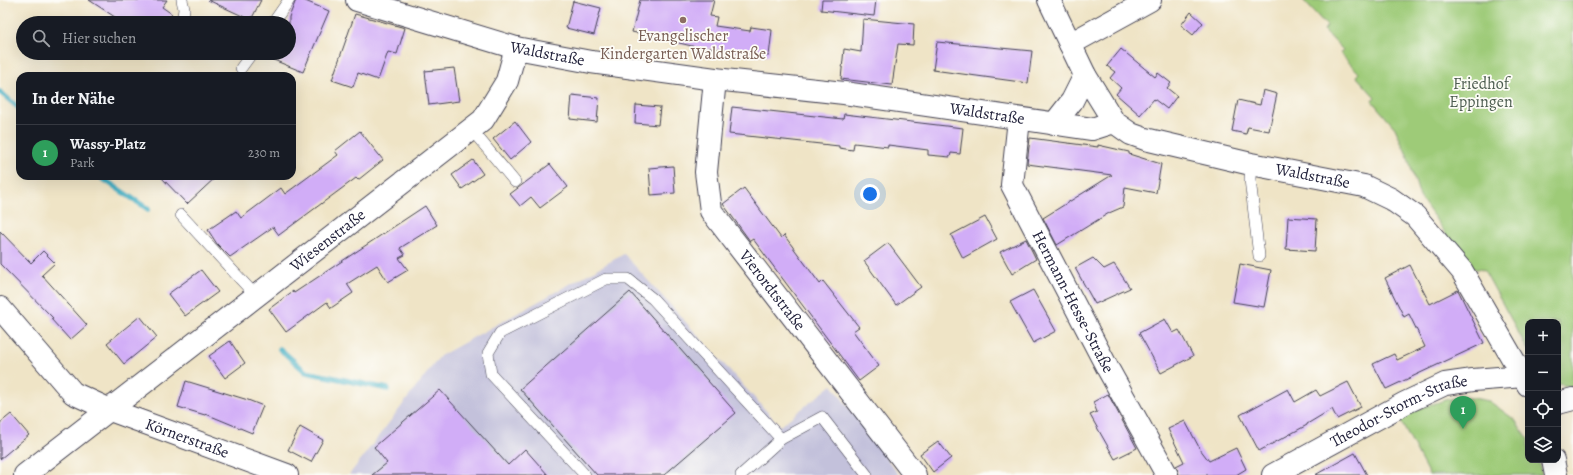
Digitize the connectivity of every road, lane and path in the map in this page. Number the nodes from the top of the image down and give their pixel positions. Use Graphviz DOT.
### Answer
graph roads {
  1 [pos="182,0"];
  2 [pos="289,0"];
  3 [pos="357,0"];
  4 [pos="1049,0"];
  5 [pos="1150,0"];
  6 [pos="183,16"];
  7 [pos="278,16"];
  8 [pos="1070,44"];
  9 [pos="516,48"];
  10 [pos="247,60"];
  11 [pos="241,68"];
  12 [pos="1085,75"];
  13 [pos="715,79"];
  14 [pos="1019,119"];
  15 [pos="1114,122"];
  16 [pos="1054,124"];
  17 [pos="471,129"];
  18 [pos="1251,164"];
  19 [pos="515,182"];
  20 [pos="181,215"];
  21 [pos="1259,256"];
  22 [pos="256,296"];
  23 [pos="0,308"];
  24 [pos="1525,378"];
  25 [pos="1525,380"];
  26 [pos="1573,399"];
  27 [pos="1561,403"];
  28 [pos="110,410"];
  29 [pos="781,439"];
  30 [pos="1554,463"];
  31 [pos="25,475"];
  32 [pos="286,475"];
  33 [pos="584,475"];
  34 [pos="741,475"];
  35 [pos="867,475"];
  36 [pos="915,475"];
  37 [pos="1167,475"];
  38 [pos="1273,475"];
  39 [pos="1556,475"];
  1 -- 6 [label="lane"];
  2 -- 7 [label="lane"];
  3 -- 9 [label="street, Waldstraße"];
  4 -- 8 [label="street"];
  5 -- 8 [label="street"];
  8 -- 12 [label="street"];
  9 -- 13 [label="street, Waldstraße"];
  9 -- 17 [label="street, Wiesenstraße"];
  10 -- 11 [label="lane"];
  12 -- 15 [label="street"];
  12 -- 16 [label="street"];
  13 -- 14 [label="street, Waldstraße"];
  13 -- 36 [label="street, Vierordtstraße"];
  14 -- 16 [label="street, Waldstraße"];
  14 -- 37 [label="street, Hermann-Hesse-Straße"];
  15 -- 16 [label="street, Waldstraße"];
  15 -- 18 [label="street, Waldstraße"];
  17 -- 19 [label="lane"];
  17 -- 22 [label="street, Wiesenstraße"];
  18 -- 21 [label="lane"];
  18 -- 24 [label="street, Waldstraße"];
  20 -- 22 [label="lane"];
  22 -- 28 [label="street, Wiesenstraße"];
  23 -- 28 [label="street, Körnerstraße"];
  25 -- 38 [label="street, Theodor-Storm-Straße"];
  26 -- 27 [label="street"];
  28 -- 31 [label="street, Wiesenstraße"];
  28 -- 32 [label="street, Körnerstraße"];
  29 -- 33 [label="lane"];
  29 -- 34 [label="lane"];
  29 -- 35 [label="lane"];
  30 -- 39 [label="street"];
}
